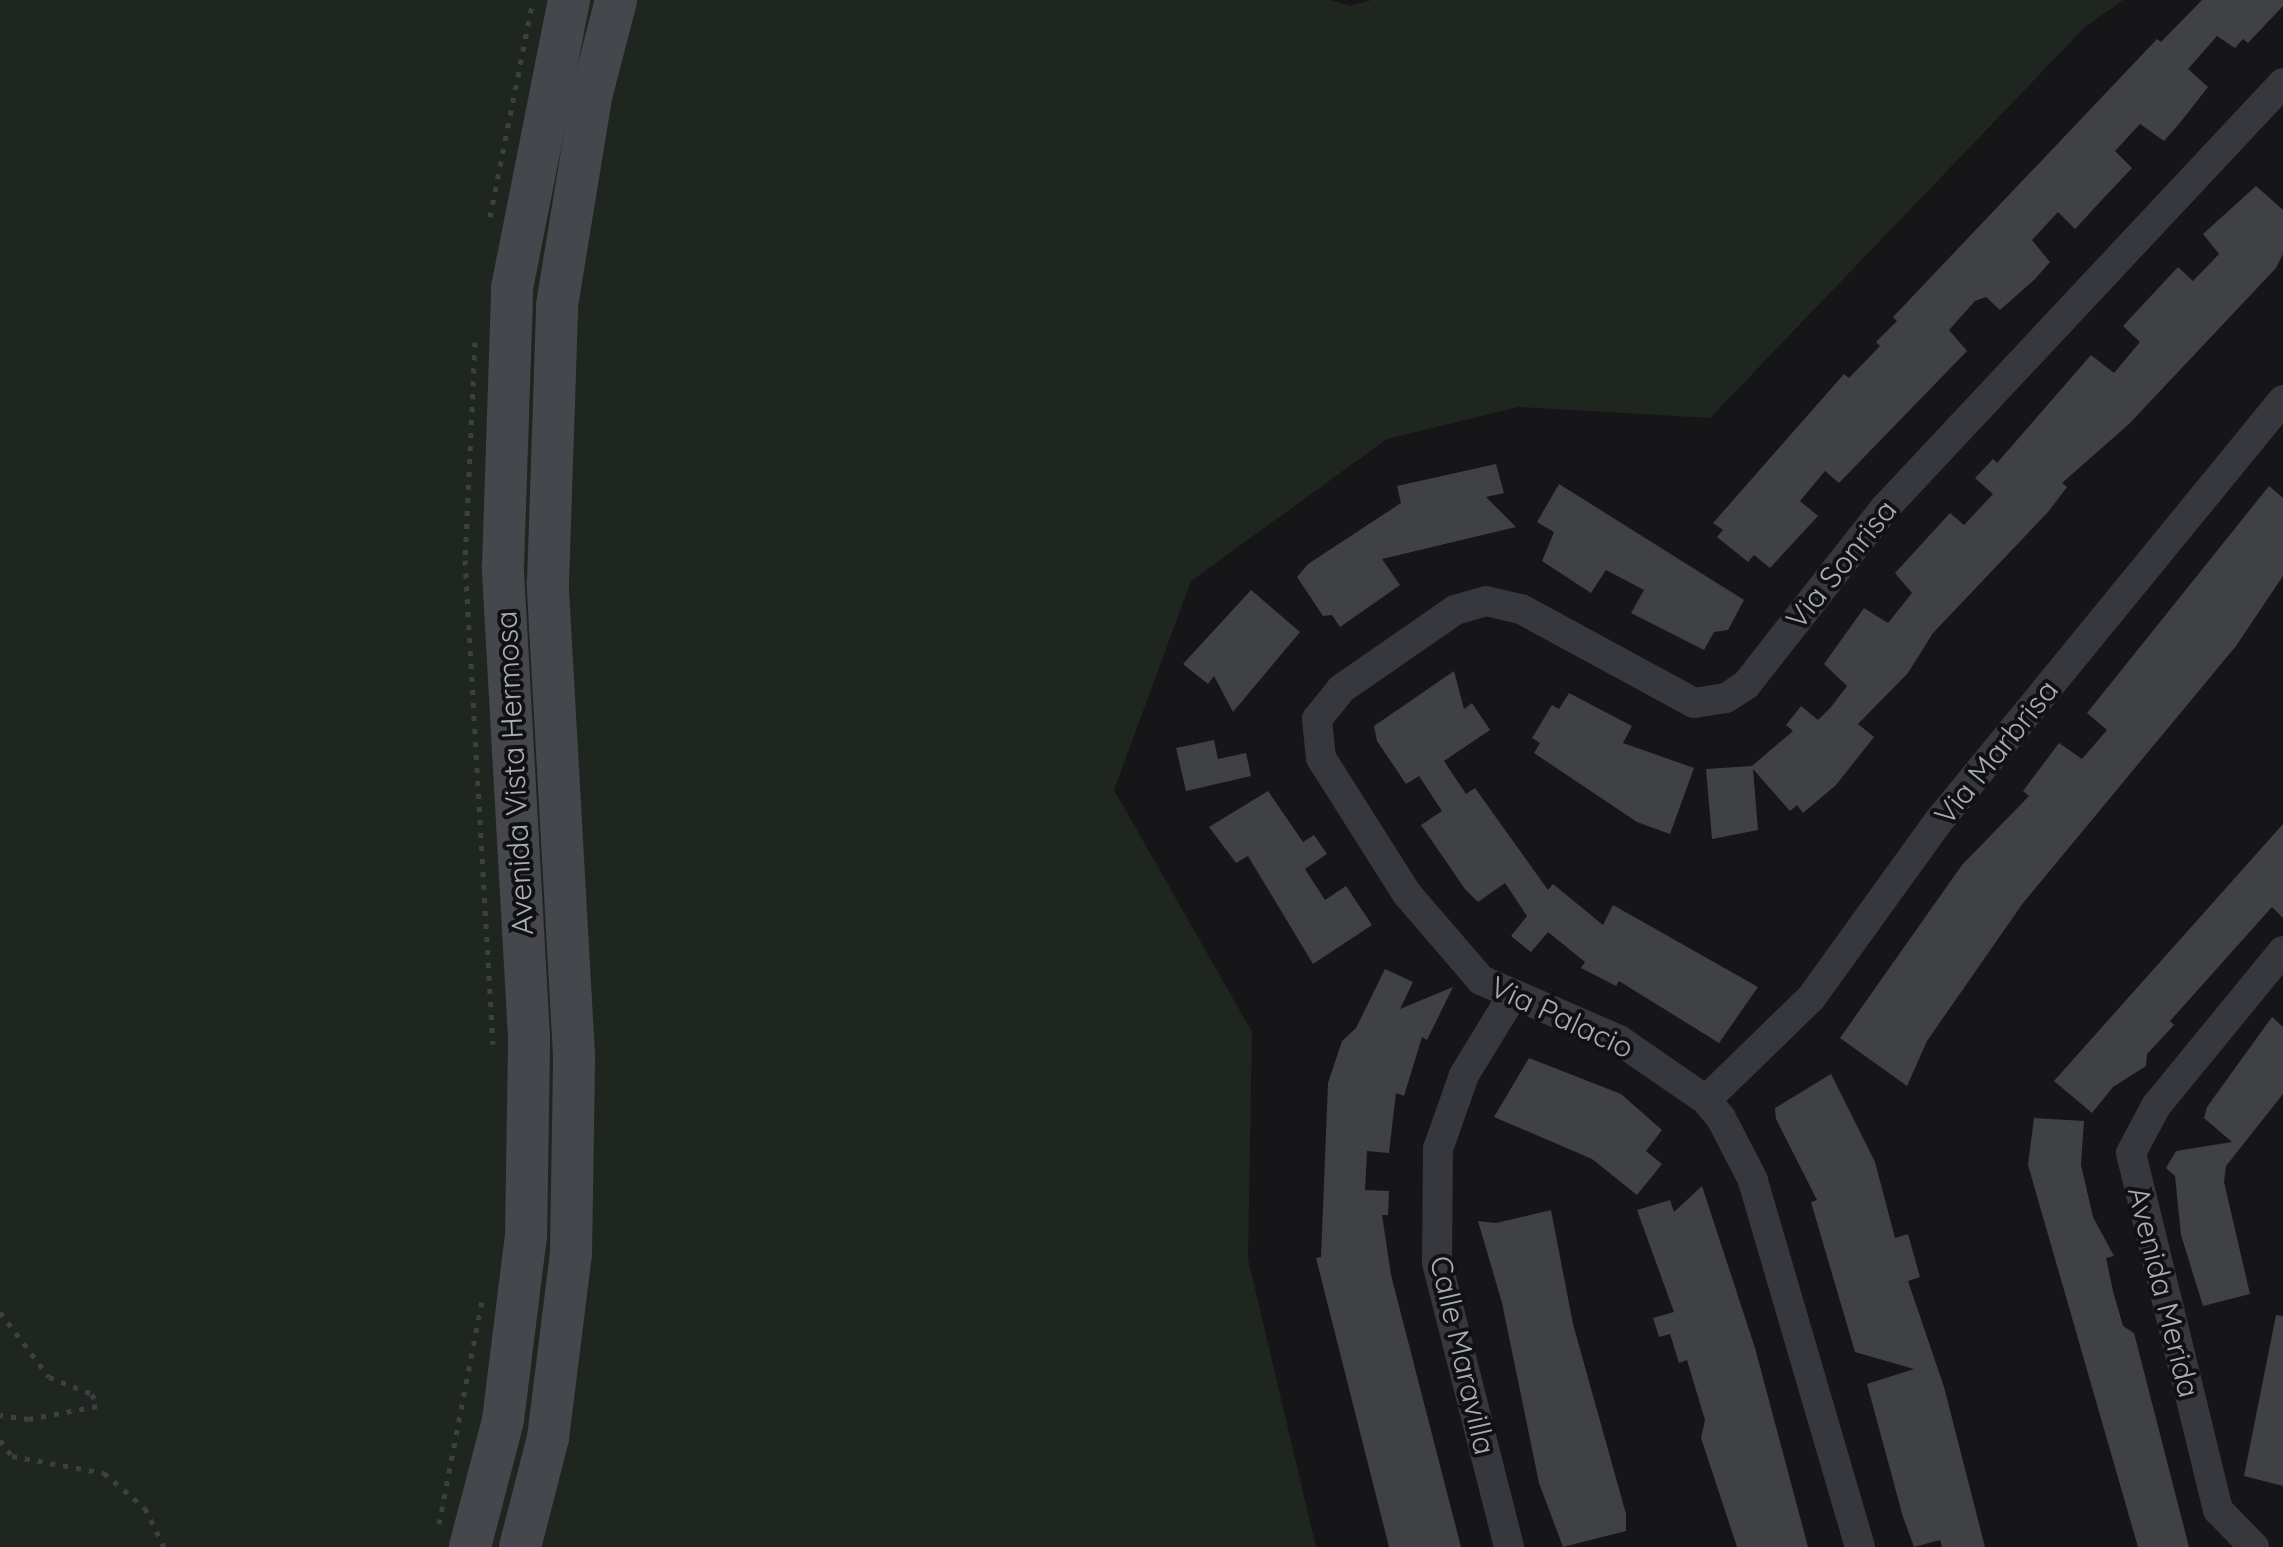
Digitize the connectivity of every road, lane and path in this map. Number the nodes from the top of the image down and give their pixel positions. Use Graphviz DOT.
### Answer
graph roads {
  1 [pos="569,0"];
  2 [pos="616,0"];
  3 [pos="2283,83"];
  4 [pos="2283,400"];
  5 [pos="1318,719"];
  6 [pos="2283,952"];
  7 [pos="1511,998"];
  8 [pos="1706,1100"];
  9 [pos="0,1312"];
  10 [pos="0,1416"];
  11 [pos="0,1440"];
  12 [pos="164,1547"];
  13 [pos="470,1547"];
  14 [pos="520,1547"];
  15 [pos="1509,1547"];
  16 [pos="1860,1547"];
  17 [pos="2254,1547"];
  1 -- 13 [label="main road, Avenida Vista Hermosa"];
  2 -- 14 [label="main road, Avenida Vista Hermosa"];
  3 -- 5 [label="street, Via Sonrisa"];
  4 -- 8 [label="street, Via Marbrisa"];
  5 -- 7 [label="street, Via Palacio"];
  6 -- 17 [label="street, Avenida Merida"];
  7 -- 8 [label="street, Via Palacio"];
  7 -- 15 [label="street, Calle Maravilla"];
  8 -- 16 [label="street, Via Palacio"];
  9 -- 10 [label="path"];
  11 -- 12 [label="path"];
}
